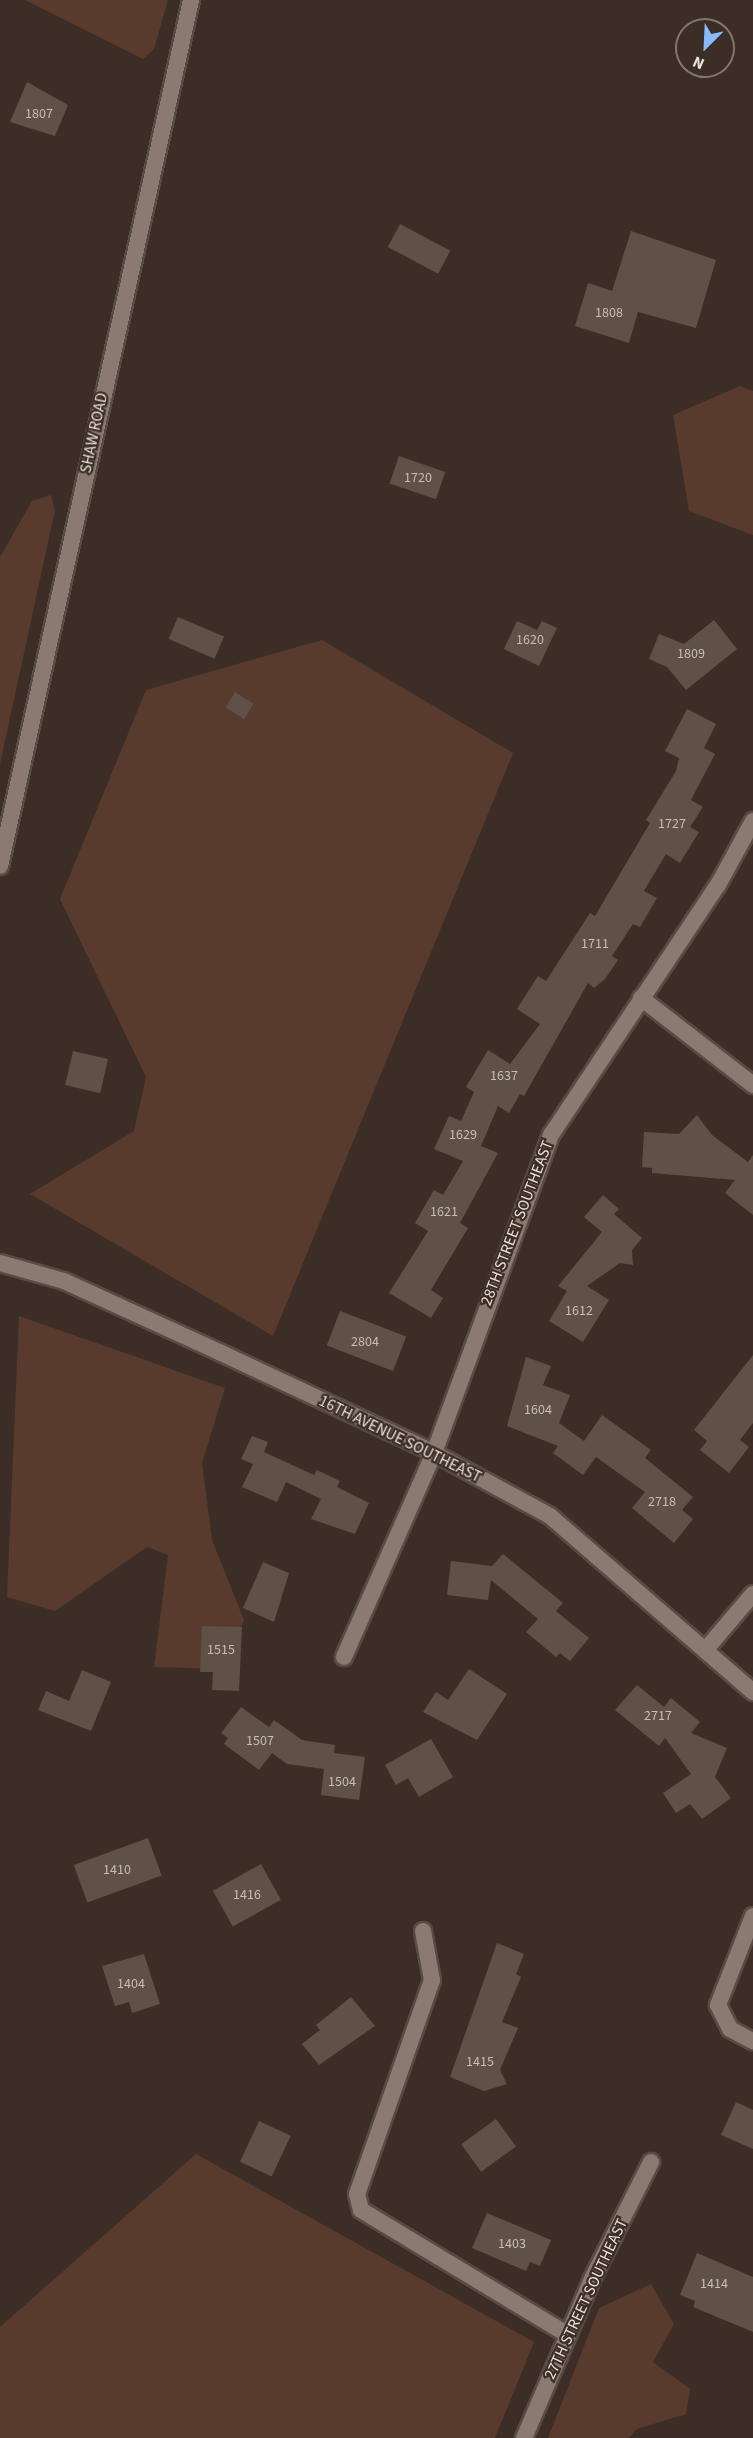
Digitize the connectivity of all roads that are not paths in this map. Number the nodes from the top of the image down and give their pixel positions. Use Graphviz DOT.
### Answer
graph roads {
  1 [pos="191,0"];
  2 [pos="753,821"];
  3 [pos="0,866"];
  4 [pos="641,998"];
  5 [pos="753,1085"];
  6 [pos="0,1263"];
  7 [pos="434,1453"];
  8 [pos="753,1594"];
  9 [pos="707,1648"];
  10 [pos="344,1658"];
  11 [pos="753,1692"];
  12 [pos="753,1916"];
  13 [pos="423,1931"];
  14 [pos="753,2041"];
  15 [pos="651,2162"];
  16 [pos="568,2335"];
  17 [pos="524,2438"];
  1 -- 3 [label="street, SHAW ROAD"];
  2 -- 4 [label="street, 28TH STREET SOUTHEAST"];
  4 -- 5 [label="street"];
  4 -- 7 [label="street, 28TH STREET SOUTHEAST"];
  6 -- 7 [label="street, 16TH AVENUE SOUTHEAST"];
  7 -- 9 [label="street, 16TH AVENUE SOUTHEAST"];
  7 -- 10 [label="street, 28TH STREET SOUTHEAST"];
  8 -- 9 [label="street"];
  9 -- 11 [label="street, 16TH AVENUE SOUTHEAST"];
  12 -- 14 [label="street"];
  13 -- 16 [label="street"];
  15 -- 16 [label="street, 27TH STREET SOUTHEAST"];
  16 -- 17 [label="street, 27TH STREET SOUTHEAST"];
}
